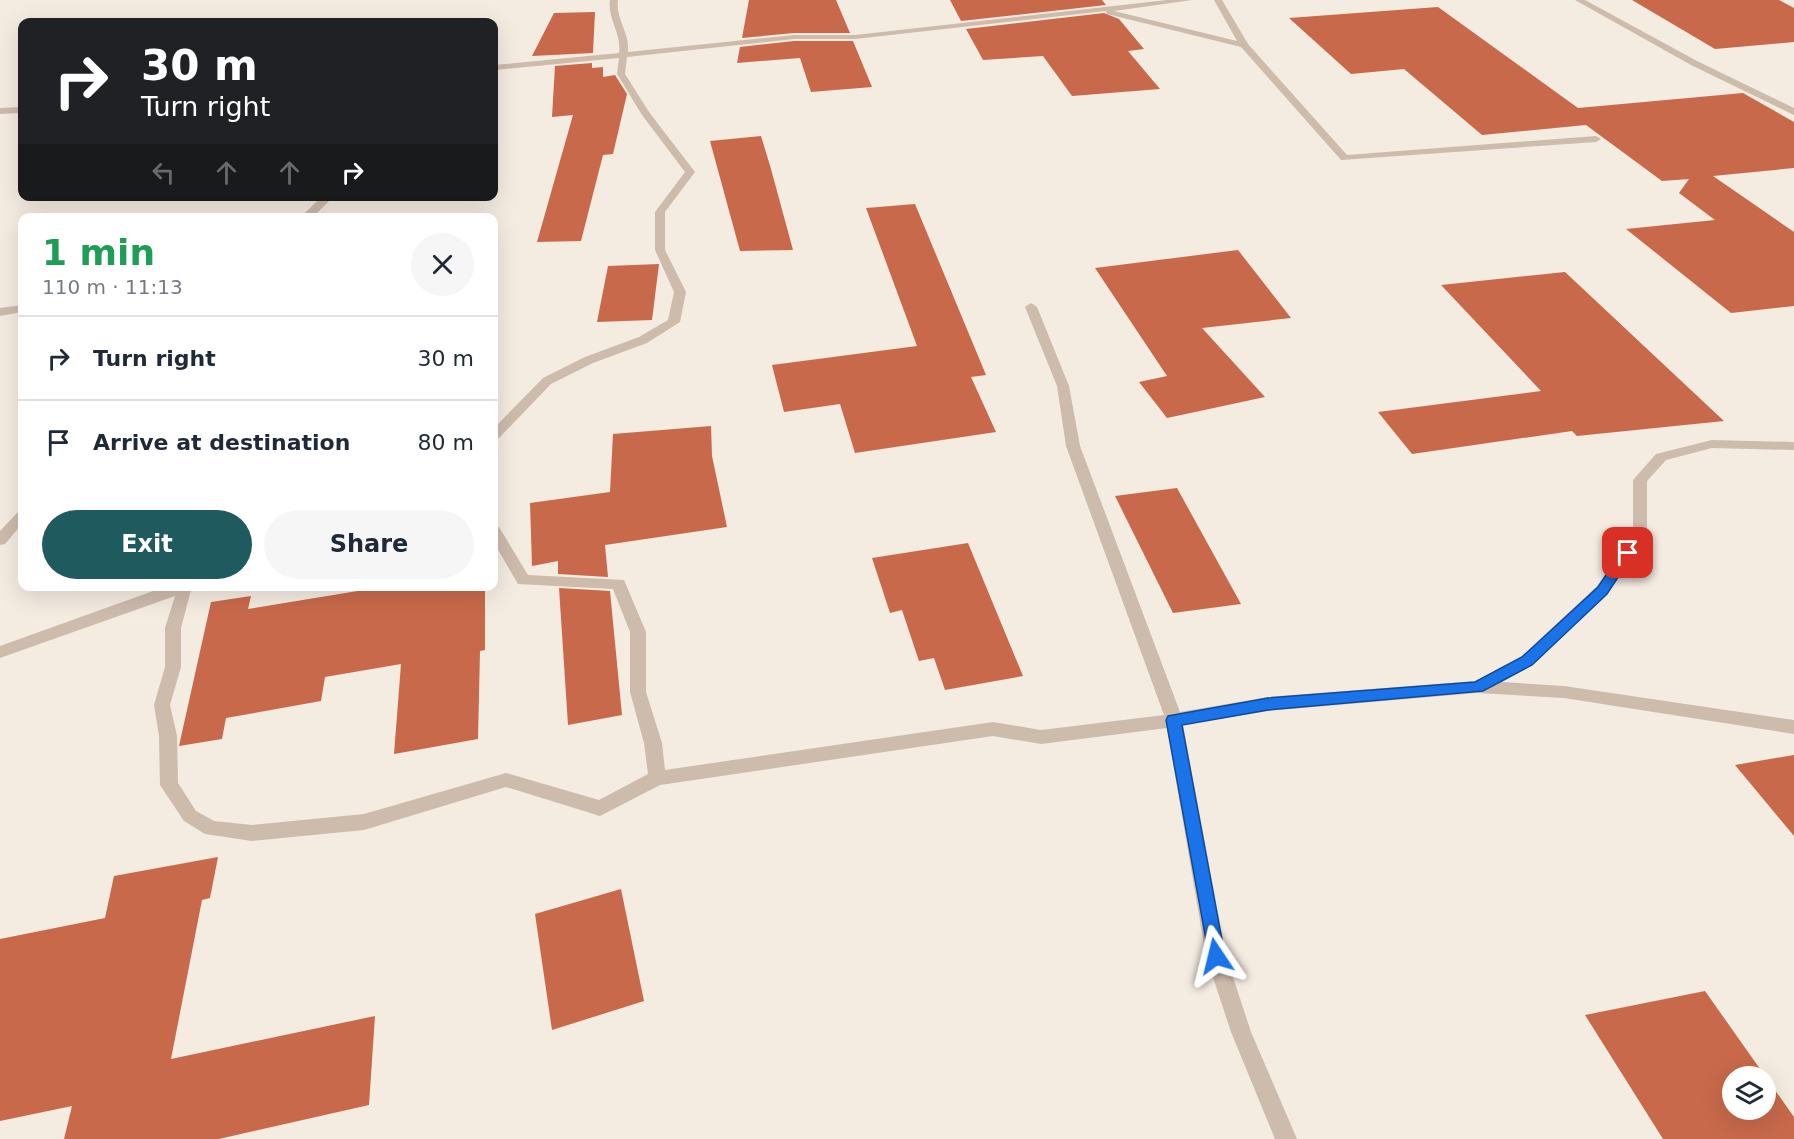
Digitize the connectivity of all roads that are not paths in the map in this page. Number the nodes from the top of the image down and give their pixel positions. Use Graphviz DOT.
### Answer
graph roads {
  1 [pos="614,0"];
  2 [pos="1088,0"];
  3 [pos="1188,0"];
  4 [pos="1218,0"];
  5 [pos="1578,0"];
  6 [pos="1095,10"];
  7 [pos="1244,45"];
  8 [pos="622,55"];
  9 [pos="498,68"];
  10 [pos="0,111"];
  11 [pos="18,111"];
  12 [pos="1794,112"];
  13 [pos="1596,139"];
  14 [pos="324,201"];
  15 [pos="310,213"];
  16 [pos="1031,307"];
  17 [pos="18,310"];
  18 [pos="0,312"];
  19 [pos="498,431"];
  20 [pos="1794,446"];
  21 [pos="18,520"];
  22 [pos="498,538"];
  23 [pos="0,540"];
  24 [pos="171,591"];
  25 [pos="184,591"];
  26 [pos="0,652"];
  27 [pos="1477,687"];
  28 [pos="1174,720"];
  29 [pos="1794,728"];
  30 [pos="657,778"];
  31 [pos="1286,1139"];
  1 -- 8 [label="street"];
  2 -- 6 [label="street"];
  3 -- 6 [label="street"];
  4 -- 7 [label="street"];
  5 -- 12 [label="street"];
  6 -- 7 [label="street"];
  6 -- 8 [label="street"];
  7 -- 13 [label="street"];
  8 -- 9 [label="street"];
  8 -- 19 [label="street"];
  10 -- 11 [label="street"];
  14 -- 15 [label="street"];
  16 -- 28 [label="street"];
  17 -- 18 [label="street"];
  20 -- 27 [label="street"];
  21 -- 23 [label="street"];
  22 -- 30 [label="street"];
  24 -- 26 [label="street"];
  25 -- 30 [label="street"];
  27 -- 28 [label="street"];
  27 -- 29 [label="street"];
  28 -- 30 [label="street"];
  28 -- 31 [label="street"];
}
